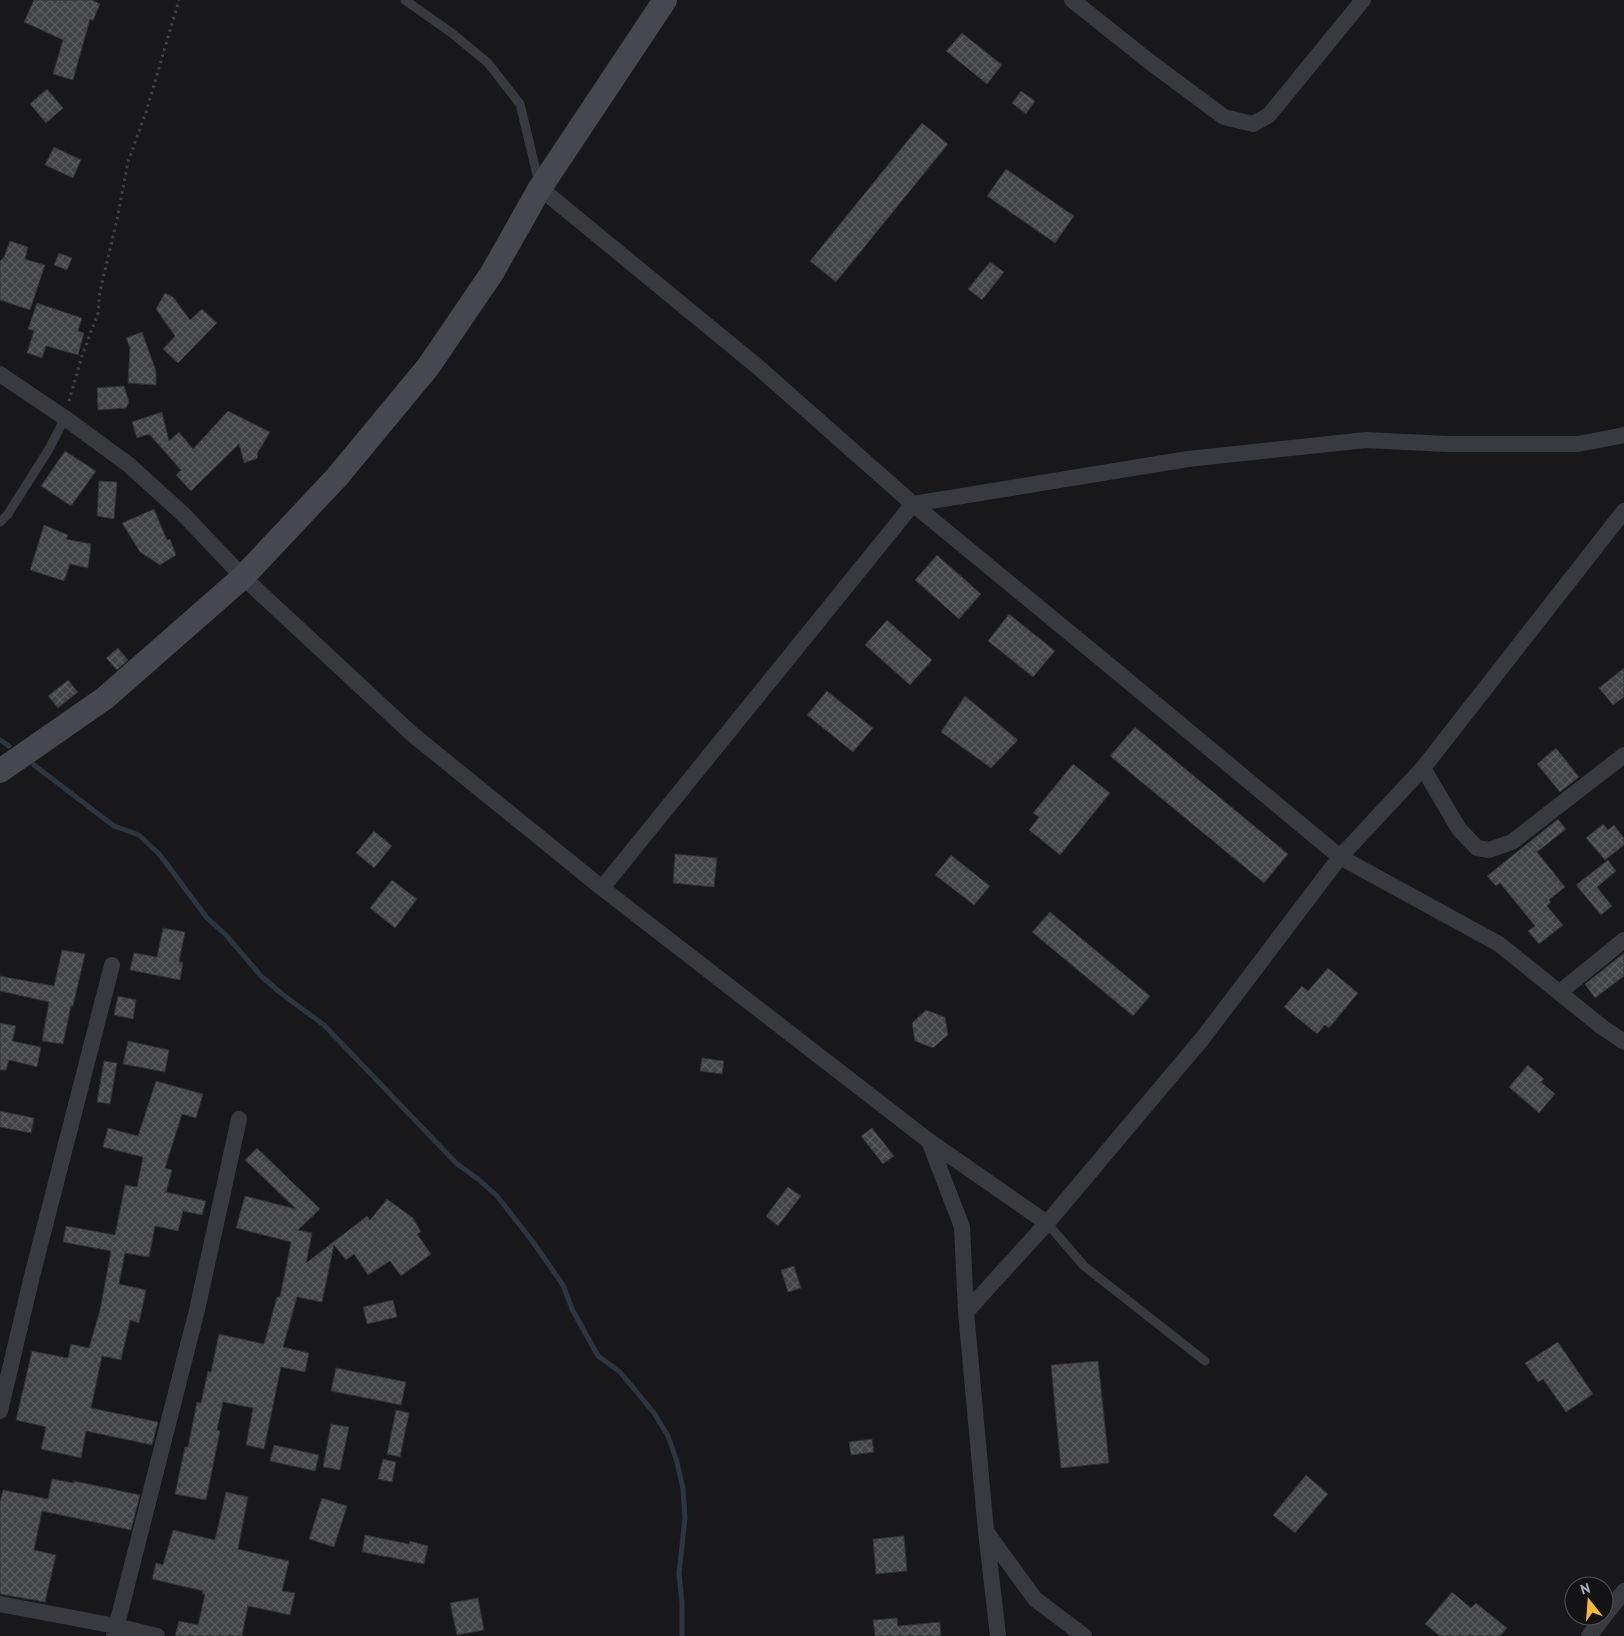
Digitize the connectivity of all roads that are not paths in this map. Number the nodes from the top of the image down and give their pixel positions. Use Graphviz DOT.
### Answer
graph roads {
  1 [pos="406,0"];
  2 [pos="665,0"];
  3 [pos="1072,0"];
  4 [pos="1363,0"];
  5 [pos="540,188"];
  6 [pos="0,374"];
  7 [pos="65,418"];
  8 [pos="1624,435"];
  9 [pos="913,504"];
  10 [pos="1624,511"];
  11 [pos="0,522"];
  12 [pos="243,577"];
  13 [pos="1624,755"];
  14 [pos="1423,768"];
  15 [pos="0,771"];
  16 [pos="1340,857"];
  17 [pos="602,888"];
  18 [pos="1624,940"];
  19 [pos="112,965"];
  20 [pos="1560,992"];
  21 [pos="1624,1042"];
  22 [pos="239,1119"];
  23 [pos="929,1142"];
  24 [pos="1046,1223"];
  25 [pos="966,1312"];
  26 [pos="1205,1361"];
  27 [pos="0,1411"];
  28 [pos="986,1531"];
  29 [pos="1624,1591"];
  30 [pos="0,1604"];
  31 [pos="115,1631"];
  32 [pos="157,1636"];
  33 [pos="998,1636"];
  34 [pos="1084,1636"];
  35 [pos="1589,1636"];
  1 -- 5 [label="lane"];
  2 -- 5 [label="main road"];
  3 -- 4 [label="street"];
  5 -- 9 [label="street"];
  5 -- 12 [label="main road"];
  6 -- 7 [label="street"];
  7 -- 11 [label="lane"];
  7 -- 12 [label="street"];
  8 -- 9 [label="street"];
  9 -- 16 [label="street"];
  9 -- 17 [label="street"];
  10 -- 14 [label="street"];
  12 -- 15 [label="main road"];
  12 -- 17 [label="street"];
  13 -- 14 [label="street"];
  14 -- 16 [label="street"];
  16 -- 20 [label="street"];
  16 -- 24 [label="street"];
  17 -- 23 [label="street"];
  18 -- 20 [label="street"];
  19 -- 27 [label="street"];
  20 -- 21 [label="street"];
  22 -- 31 [label="street"];
  23 -- 24 [label="street"];
  23 -- 25 [label="street"];
  24 -- 25 [label="street"];
  24 -- 26 [label="lane"];
  25 -- 28 [label="street"];
  28 -- 33 [label="street"];
  28 -- 34 [label="street"];
  29 -- 35 [label="street"];
  30 -- 31 [label="street"];
  31 -- 32 [label="street"];
}
